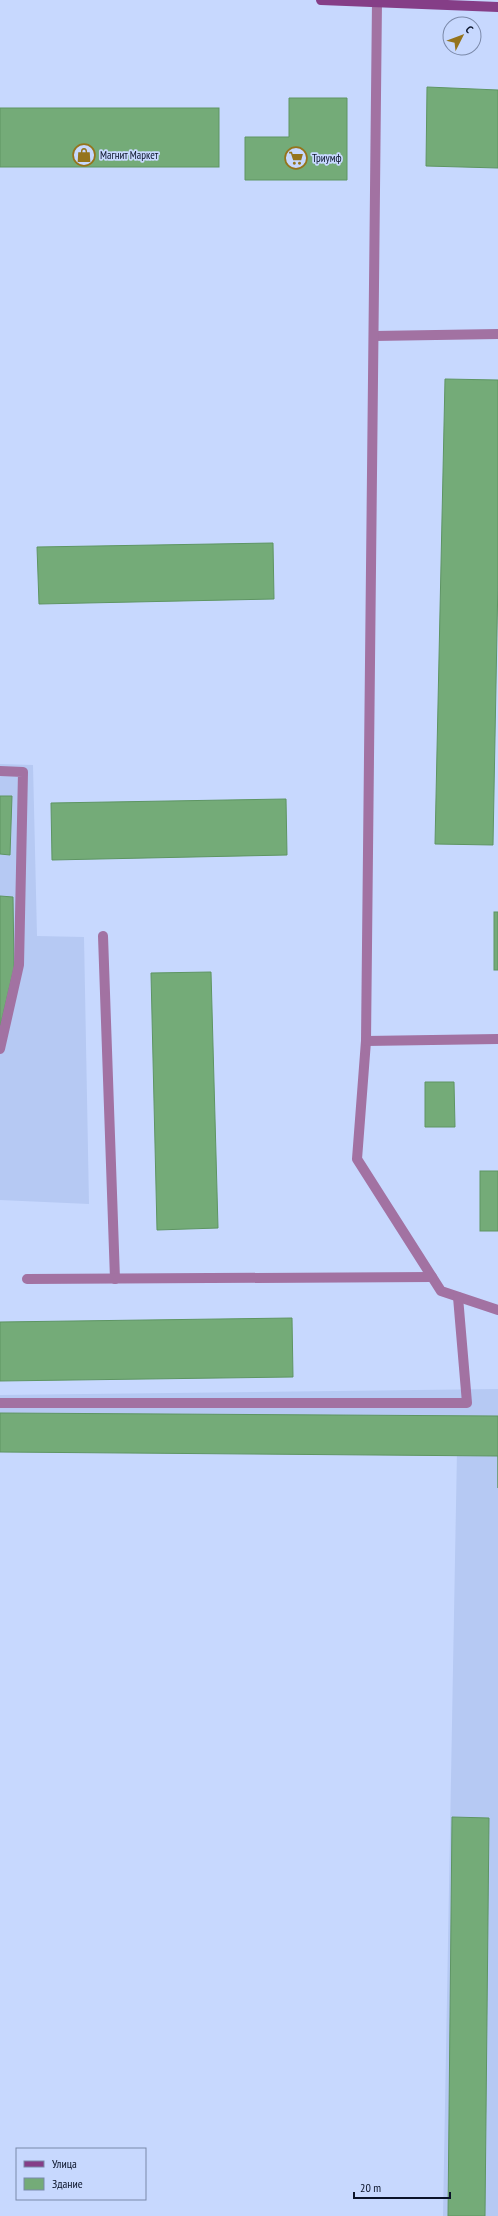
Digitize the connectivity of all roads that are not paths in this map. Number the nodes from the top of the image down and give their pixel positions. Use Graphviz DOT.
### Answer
graph roads {
  1 [pos="321,0"];
  2 [pos="377,1"];
  3 [pos="498,7"];
  4 [pos="498,334"];
  5 [pos="374,336"];
  6 [pos="0,771"];
  7 [pos="103,936"];
  8 [pos="498,1039"];
  9 [pos="366,1041"];
  10 [pos="0,1049"];
  11 [pos="432,1277"];
  12 [pos="28,1279"];
  13 [pos="115,1279"];
  14 [pos="458,1297"];
  15 [pos="498,1310"];
  16 [pos="0,1403"];
  1 -- 2 [label="street"];
  2 -- 3 [label="street"];
  2 -- 5 [label="street"];
  4 -- 5 [label="street"];
  5 -- 9 [label="street"];
  6 -- 10 [label="street"];
  7 -- 13 [label="street"];
  8 -- 9 [label="street"];
  9 -- 11 [label="street"];
  11 -- 13 [label="street"];
  11 -- 14 [label="street"];
  12 -- 13 [label="street"];
  14 -- 15 [label="street"];
  14 -- 16 [label="street"];
}
